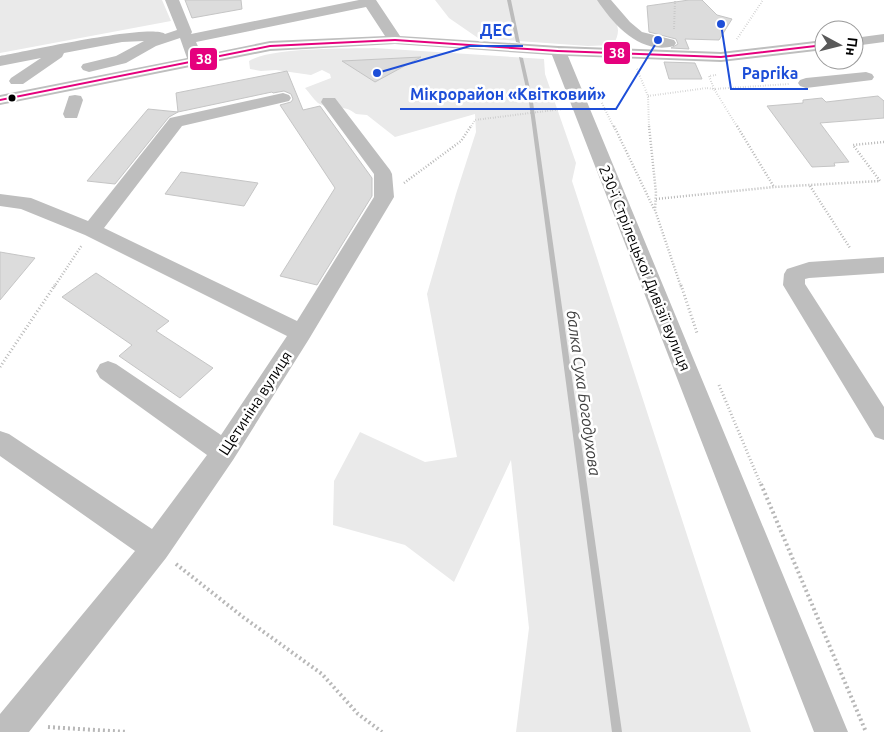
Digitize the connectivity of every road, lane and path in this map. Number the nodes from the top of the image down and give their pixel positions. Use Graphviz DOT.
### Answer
graph roads {
  1 [pos="172,0"];
  2 [pos="604,0"];
  3 [pos="675,0"];
  4 [pos="763,0"];
  5 [pos="370,1"];
  6 [pos="186,35"];
  7 [pos="884,38"];
  8 [pos="120,39"];
  9 [pos="395,40"];
  10 [pos="864,41"];
  11 [pos="102,42"];
  12 [pos="731,42"];
  13 [pos="676,43"];
  14 [pos="84,45"];
  15 [pos="814,46"];
  16 [pos="558,51"];
  17 [pos="46,52"];
  18 [pos="238,53"];
  19 [pos="71,60"];
  20 [pos="0,61"];
  21 [pos="197,62"];
  22 [pos="628,68"];
  23 [pos="637,68"];
  24 [pos="647,69"];
  25 [pos="860,70"];
  26 [pos="884,76"];
  27 [pos="38,77"];
  28 [pos="866,77"];
  29 [pos="17,81"];
  30 [pos="806,83"];
  31 [pos="0,84"];
  32 [pos="714,89"];
  33 [pos="648,96"];
  34 [pos="283,98"];
  35 [pos="0,100"];
  36 [pos="73,100"];
  37 [pos="600,100"];
  38 [pos="329,102"];
  39 [pos="546,111"];
  40 [pos="884,142"];
  41 [pos="880,181"];
  42 [pos="884,181"];
  43 [pos="809,185"];
  44 [pos="774,187"];
  45 [pos="384,197"];
  46 [pos="656,199"];
  47 [pos="0,200"];
  48 [pos="655,210"];
  49 [pos="92,230"];
  50 [pos="873,266"];
  51 [pos="301,333"];
  52 [pos="698,336"];
  53 [pos="0,367"];
  54 [pos="108,371"];
  55 [pos="718,382"];
  56 [pos="884,429"];
  57 [pos="0,442"];
  58 [pos="224,452"];
  59 [pos="156,548"];
  60 [pos="10,728"];
  61 [pos="127,732"];
  62 [pos="382,732"];
  63 [pos="831,732"];
  64 [pos="866,732"];
  1 -- 6 [label="street"];
  2 -- 13 [label="street"];
  3 -- 13 [label="path"];
  4 -- 12 [label="path"];
  5 -- 6 [label="street"];
  5 -- 9 [label="street"];
  6 -- 8 [label="street"];
  6 -- 19 [label="street"];
  6 -- 21 [label="street"];
  7 -- 10 [label="street"];
  8 -- 11 [label="street"];
  8 -- 19 [label="street"];
  9 -- 16 [label="street"];
  9 -- 18 [label="street"];
  11 -- 14 [label="street"];
  11 -- 19 [label="street"];
  14 -- 19 [label="street"];
  14 -- 27 [label="street"];
  15 -- 16 [label="street"];
  16 -- 63 [label="street, 230-ї Стрілецької Дивізії вулиця"];
  17 -- 19 [label="street"];
  17 -- 20 [label="street"];
  17 -- 31 [label="street"];
  18 -- 21 [label="street"];
  18 -- 36 [label="street"];
  19 -- 27 [label="street"];
  19 -- 29 [label="street"];
  21 -- 36 [label="street"];
  22 -- 23 [label="path"];
  23 -- 24 [label="path"];
  23 -- 33 [label="path"];
  25 -- 28 [label="street"];
  26 -- 28 [label="street"];
  27 -- 29 [label="street"];
  28 -- 30 [label="street"];
  29 -- 31 [label="street"];
  30 -- 32 [label="path"];
  32 -- 33 [label="path"];
  32 -- 44 [label="path"];
  33 -- 46 [label="path"];
  34 -- 49 [label="street"];
  35 -- 36 [label="street"];
  37 -- 48 [label="path"];
  38 -- 45 [label="street"];
  39 -- 45 [label="path"];
  40 -- 41 [label="path"];
  41 -- 42 [label="path"];
  41 -- 43 [label="path"];
  43 -- 44 [label="path"];
  43 -- 50 [label="path"];
  44 -- 46 [label="path"];
  45 -- 51 [label="street"];
  46 -- 48 [label="path"];
  47 -- 49 [label="street, Щетиніна вулиця"];
  48 -- 52 [label="path"];
  49 -- 51 [label="street, Щетиніна вулиця"];
  49 -- 53 [label="path"];
  50 -- 56 [label="street"];
  51 -- 58 [label="street, Щетиніна вулиця"];
  54 -- 58 [label="street"];
  55 -- 64 [label="path"];
  57 -- 59 [label="street"];
  58 -- 59 [label="street, Щетиніна вулиця"];
  59 -- 60 [label="street, Щетиніна вулиця"];
  59 -- 62 [label="path"];
  60 -- 61 [label="path"];
}
